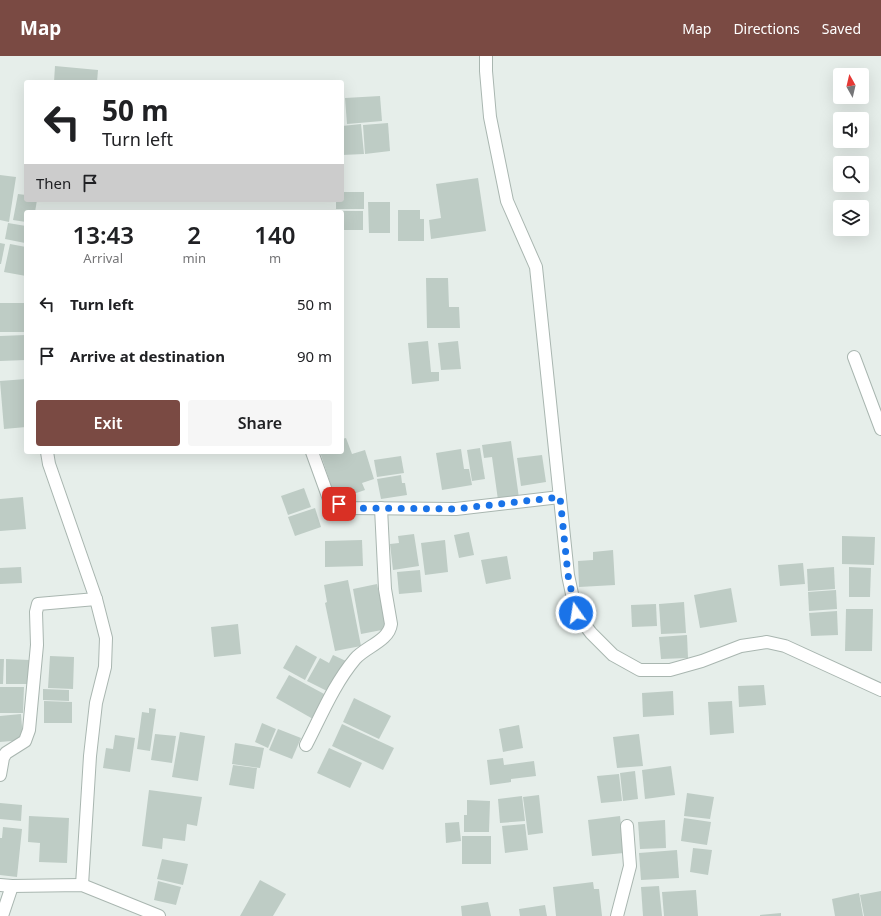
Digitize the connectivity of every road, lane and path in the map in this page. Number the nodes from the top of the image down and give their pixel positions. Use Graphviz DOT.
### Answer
graph roads {
  1 [pos="486,56"];
  2 [pos="854,357"];
  3 [pos="881,429"];
  4 [pos="47,454"];
  5 [pos="313,454"];
  6 [pos="560,497"];
  7 [pos="381,508"];
  8 [pos="96,599"];
  9 [pos="881,690"];
  10 [pos="306,745"];
  11 [pos="0,775"];
  12 [pos="627,826"];
  13 [pos="6,885"];
  14 [pos="82,885"];
  15 [pos="2,916"];
  16 [pos="159,916"];
  17 [pos="617,916"];
  1 -- 6 [label="street"];
  2 -- 3 [label="street"];
  4 -- 8 [label="street"];
  5 -- 7 [label="street"];
  6 -- 7 [label="street"];
  6 -- 9 [label="street"];
  7 -- 10 [label="street"];
  8 -- 11 [label="street"];
  8 -- 14 [label="street"];
  12 -- 17 [label="street"];
  13 -- 14 [label="street"];
  13 -- 15 [label="street"];
  14 -- 16 [label="street"];
}
